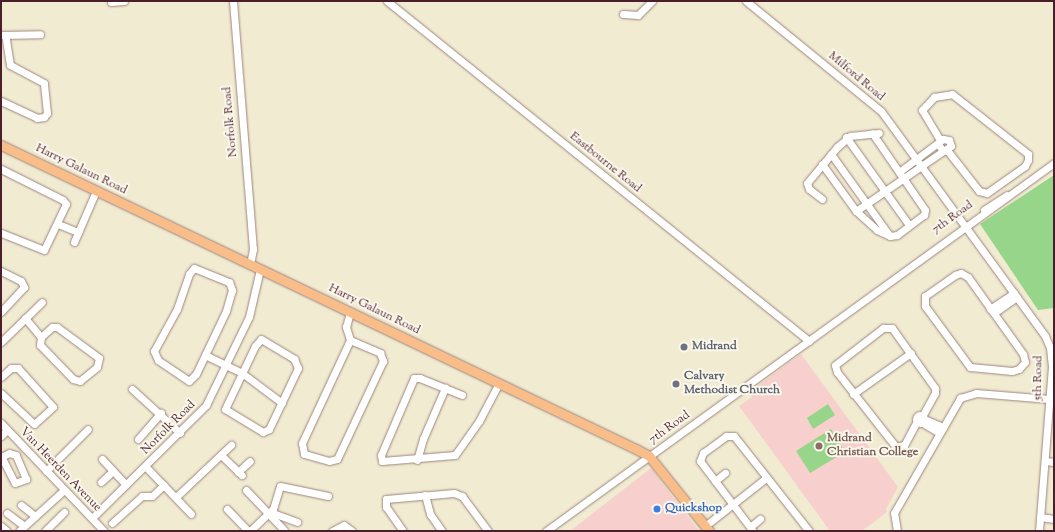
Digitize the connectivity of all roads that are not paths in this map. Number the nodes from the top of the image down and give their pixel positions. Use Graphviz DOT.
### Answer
graph roads {
  1 [pos="124,1"];
  2 [pos="233,1"];
  3 [pos="387,1"];
  4 [pos="652,1"];
  5 [pos="746,1"];
  6 [pos="111,2"];
  7 [pos="623,14"];
  8 [pos="40,34"];
  9 [pos="3,35"];
  10 [pos="1,101"];
  11 [pos="846,137"];
  12 [pos="939,142"];
  13 [pos="1,145"];
  14 [pos="945,151"];
  15 [pos="831,154"];
  16 [pos="924,154"];
  17 [pos="916,160"];
  18 [pos="928,161"];
  19 [pos="1054,163"];
  20 [pos="822,164"];
  21 [pos="921,167"];
  22 [pos="911,168"];
  23 [pos="1,169"];
  24 [pos="901,175"];
  25 [pos="884,190"];
  26 [pos="96,191"];
  27 [pos="822,199"];
  28 [pos="866,203"];
  29 [pos="856,211"];
  30 [pos="58,224"];
  31 [pos="909,225"];
  32 [pos="965,226"];
  33 [pos="78,232"];
  34 [pos="1,233"];
  35 [pos="890,236"];
  36 [pos="74,242"];
  37 [pos="250,264"];
  38 [pos="260,269"];
  39 [pos="1,272"];
  40 [pos="1015,295"];
  41 [pos="42,302"];
  42 [pos="992,311"];
  43 [pos="1,312"];
  44 [pos="350,312"];
  45 [pos="25,318"];
  46 [pos="41,337"];
  47 [pos="350,340"];
  48 [pos="809,341"];
  49 [pos="1,342"];
  50 [pos="910,353"];
  51 [pos="205,355"];
  52 [pos="226,365"];
  53 [pos="242,373"];
  54 [pos="2,374"];
  55 [pos="499,383"];
  56 [pos="445,388"];
  57 [pos="132,389"];
  58 [pos="1,393"];
  59 [pos="853,394"];
  60 [pos="462,395"];
  61 [pos="1052,397"];
  62 [pos="282,403"];
  63 [pos="161,413"];
  64 [pos="921,419"];
  65 [pos="1,423"];
  66 [pos="88,429"];
  67 [pos="7,430"];
  68 [pos="941,430"];
  69 [pos="180,433"];
  70 [pos="1,436"];
  71 [pos="138,439"];
  72 [pos="231,445"];
  73 [pos="220,455"];
  74 [pos="649,456"];
  75 [pos="102,459"];
  76 [pos="417,460"];
  77 [pos="250,461"];
  78 [pos="1045,461"];
  79 [pos="1054,462"];
  80 [pos="146,467"];
  81 [pos="46,471"];
  82 [pos="113,471"];
  83 [pos="725,473"];
  84 [pos="766,478"];
  85 [pos="714,481"];
  86 [pos="102,482"];
  87 [pos="126,485"];
  88 [pos="164,485"];
  89 [pos="64,490"];
  90 [pos="246,490"];
  91 [pos="425,495"];
  92 [pos="328,496"];
  93 [pos="176,497"];
  94 [pos="733,504"];
  95 [pos="21,505"];
  96 [pos="227,509"];
  97 [pos="64,512"];
  98 [pos="8,513"];
  99 [pos="269,513"];
  100 [pos="191,514"];
  101 [pos="35,516"];
  102 [pos="1040,517"];
  103 [pos="92,518"];
  104 [pos="760,519"];
  105 [pos="1054,519"];
  106 [pos="297,522"];
  107 [pos="112,523"];
  108 [pos="1,526"];
  109 [pos="21,529"];
  110 [pos="707,529"];
  111 [pos="752,529"];
  112 [pos="284,530"];
  113 [pos="7,531"];
  114 [pos="45,531"];
  115 [pos="104,531"];
  116 [pos="249,531"];
  117 [pos="332,531"];
  118 [pos="352,531"];
  119 [pos="403,531"];
  120 [pos="442,531"];
  121 [pos="488,531"];
  122 [pos="546,531"];
  123 [pos="809,531"];
  124 [pos="897,531"];
  125 [pos="1039,531"];
  1 -- 6 [label="street"];
  2 -- 37 [label="street, Norfolk Road"];
  3 -- 48 [label="street, Eastbourne Road"];
  4 -- 7 [label="street"];
  5 -- 17 [label="street, Milford Road"];
  8 -- 9 [label="street"];
  9 -- 10 [label="street"];
  11 -- 15 [label="street"];
  11 -- 24 [label="street"];
  11 -- 25 [label="street"];
  12 -- 14 [label="street"];
  12 -- 14 [label="street"];
  12 -- 14 [label="street"];
  12 -- 16 [label="street"];
  13 -- 26 [label="main road, Harry Galaun Road"];
  14 -- 18 [label="street"];
  15 -- 20 [label="street"];
  15 -- 28 [label="street"];
  16 -- 17 [label="street"];
  16 -- 18 [label="street"];
  17 -- 21 [label="street, Milford Road"];
  17 -- 22 [label="street"];
  18 -- 21 [label="street"];
  19 -- 32 [label="street, 7th Road"];
  20 -- 27 [label="street"];
  20 -- 29 [label="street"];
  21 -- 22 [label="street"];
  21 -- 32 [label="street, Milford Road"];
  22 -- 24 [label="street"];
  23 -- 30 [label="street"];
  24 -- 25 [label="street"];
  24 -- 31 [label="street"];
  25 -- 28 [label="street"];
  25 -- 31 [label="street"];
  26 -- 33 [label="street"];
  26 -- 37 [label="main road, Harry Galaun Road"];
  28 -- 29 [label="street"];
  28 -- 35 [label="street"];
  29 -- 35 [label="street"];
  30 -- 33 [label="street"];
  30 -- 34 [label="street"];
  31 -- 35 [label="street"];
  32 -- 40 [label="street, 5th Road"];
  32 -- 48 [label="street, 7th Road"];
  33 -- 36 [label="street"];
  37 -- 38 [label="main road, Harry Galaun Road"];
  38 -- 44 [label="main road, Harry Galaun Road"];
  38 -- 52 [label="street, Norfolk Road"];
  39 -- 43 [label="street"];
  40 -- 42 [label="street"];
  40 -- 61 [label="street, 5th Road"];
  41 -- 45 [label="street"];
  42 -- 42 [label="street, 5th Road"];
  44 -- 47 [label="street"];
  44 -- 55 [label="main road, Harry Galaun Road"];
  45 -- 46 [label="street"];
  45 -- 49 [label="street"];
  46 -- 46 [label="street"];
  47 -- 47 [label="street"];
  48 -- 74 [label="street, 7th Road"];
  50 -- 59 [label="street"];
  50 -- 59 [label="street"];
  50 -- 64 [label="street"];
  51 -- 51 [label="street"];
  51 -- 52 [label="street"];
  52 -- 53 [label="street"];
  52 -- 69 [label="street, Norfolk Road"];
  53 -- 62 [label="street"];
  53 -- 62 [label="street"];
  53 -- 62 [label="street"];
  54 -- 58 [label="street"];
  55 -- 74 [label="main road, Harry Galaun Road"];
  55 -- 76 [label="street"];
  56 -- 60 [label="street"];
  56 -- 76 [label="street"];
  56 -- 76 [label="street"];
  57 -- 63 [label="street"];
  59 -- 64 [label="street"];
  61 -- 68 [label="street"];
  61 -- 78 [label="street, 5th Road"];
  63 -- 69 [label="street"];
  63 -- 71 [label="street"];
  64 -- 68 [label="street"];
  65 -- 67 [label="street, Van Heerden Avenue"];
  66 -- 81 [label="street"];
  67 -- 70 [label="street"];
  67 -- 81 [label="street, Van Heerden Avenue"];
  68 -- 124 [label="street"];
  69 -- 80 [label="street, Norfolk Road"];
  72 -- 73 [label="street"];
  73 -- 77 [label="street"];
  73 -- 93 [label="street"];
  74 -- 110 [label="main road, Harry Galaun Road"];
  74 -- 122 [label="street, 7th Road"];
  75 -- 82 [label="street"];
  78 -- 79 [label="street"];
  78 -- 102 [label="street, 5th Road"];
  80 -- 87 [label="street, Norfolk Road"];
  80 -- 88 [label="street"];
  81 -- 89 [label="street, Van Heerden Avenue"];
  82 -- 86 [label="street"];
  82 -- 87 [label="street"];
  83 -- 85 [label="street"];
  84 -- 85 [label="street"];
  84 -- 94 [label="street"];
  84 -- 123 [label="street"];
  85 -- 94 [label="street"];
  87 -- 103 [label="street, Norfolk Road"];
  88 -- 93 [label="street"];
  88 -- 107 [label="street"];
  89 -- 101 [label="street"];
  89 -- 103 [label="street, Van Heerden Avenue"];
  90 -- 99 [label="street"];
  91 -- 119 [label="street"];
  91 -- 120 [label="street"];
  91 -- 121 [label="street"];
  92 -- 99 [label="street"];
  93 -- 100 [label="street"];
  94 -- 110 [label="street"];
  94 -- 111 [label="street"];
  95 -- 101 [label="street"];
  96 -- 116 [label="street"];
  97 -- 114 [label="street"];
  98 -- 109 [label="street"];
  99 -- 106 [label="street"];
  99 -- 112 [label="street"];
  99 -- 116 [label="street"];
  101 -- 109 [label="street"];
  102 -- 105 [label="street"];
  102 -- 125 [label="street, 5th Road"];
  103 -- 115 [label="street, Van Heerden Avenue"];
  104 -- 111 [label="street"];
  108 -- 113 [label="street"];
  117 -- 118 [label="street"];
}
